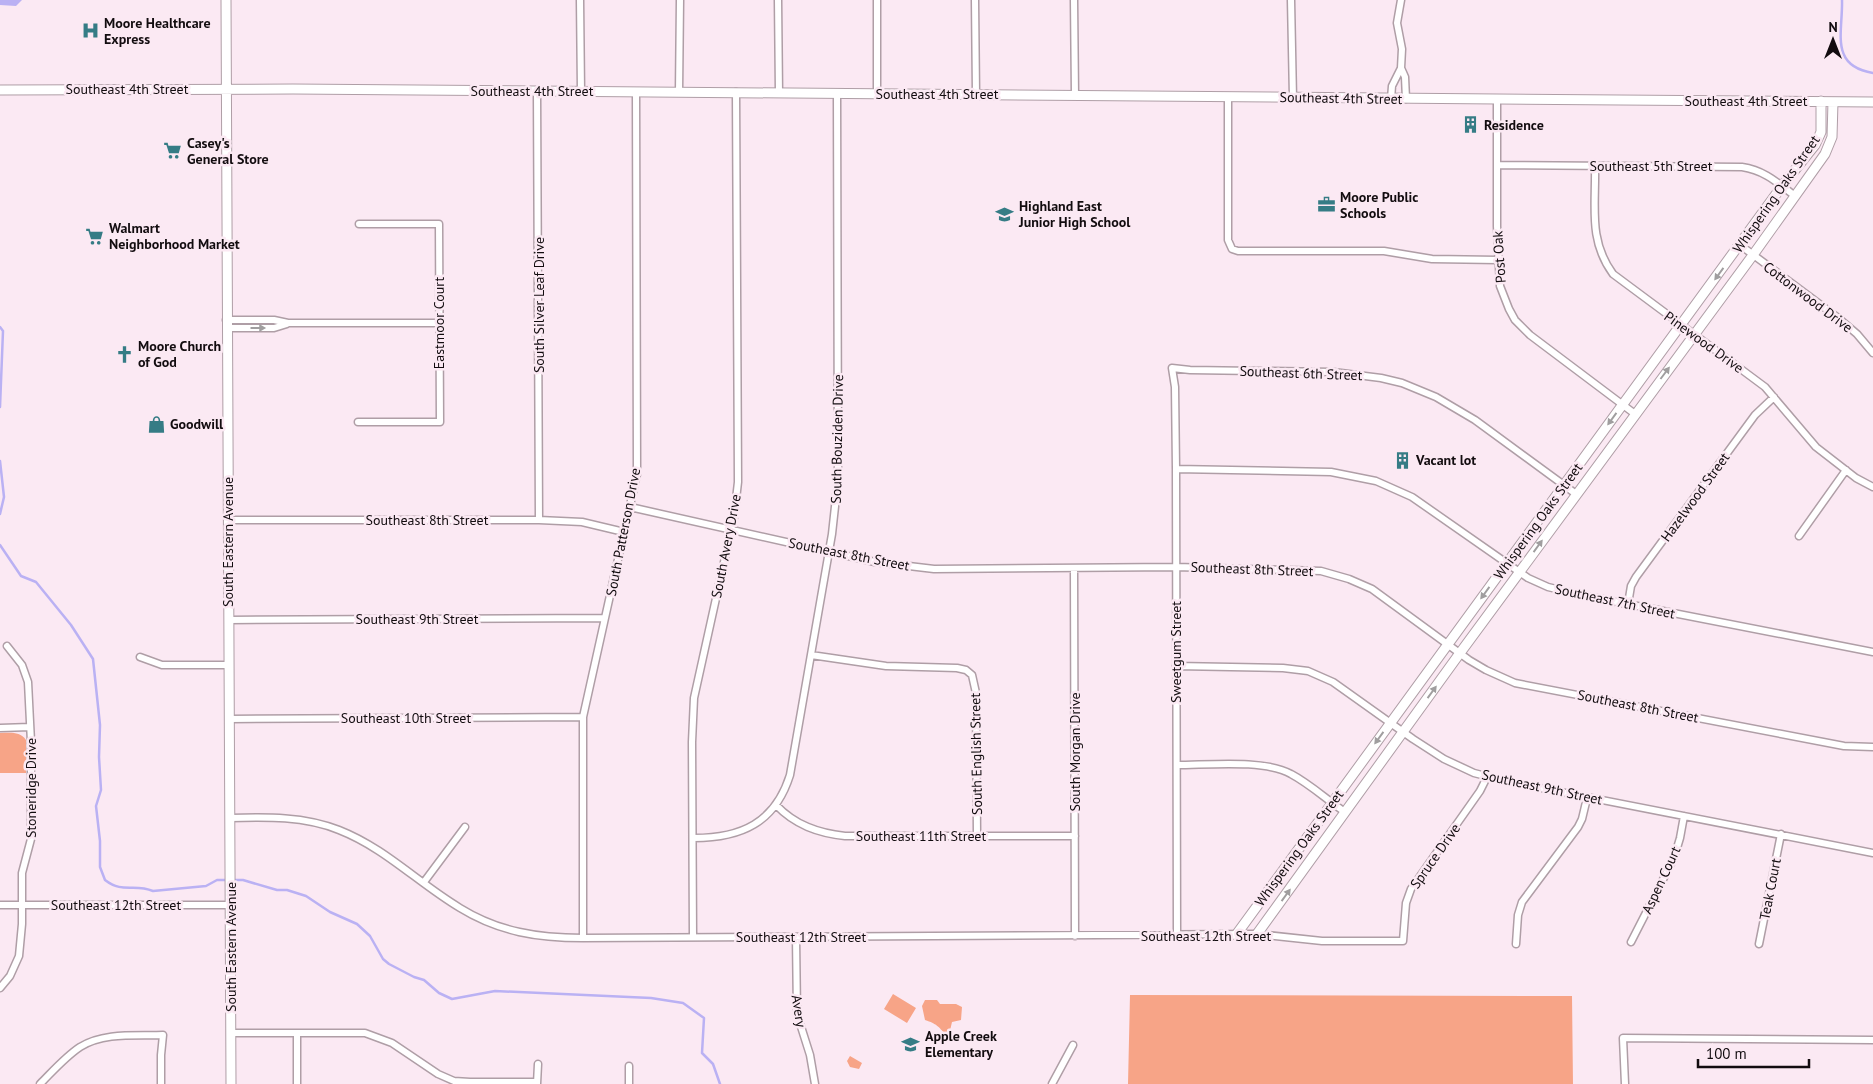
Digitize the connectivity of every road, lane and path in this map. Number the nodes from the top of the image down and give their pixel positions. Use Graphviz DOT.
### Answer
graph roads {
  1 [pos="226,0"];
  2 [pos="580,0"];
  3 [pos="680,0"];
  4 [pos="778,0"];
  5 [pos="877,0"];
  6 [pos="976,0"];
  7 [pos="1074,0"];
  8 [pos="1291,0"];
  9 [pos="1401,0"];
  10 [pos="1401,68"];
  11 [pos="226,89"];
  12 [pos="0,90"];
  13 [pos="537,91"];
  14 [pos="581,92"];
  15 [pos="636,92"];
  16 [pos="679,92"];
  17 [pos="736,92"];
  18 [pos="778,93"];
  19 [pos="836,93"];
  20 [pos="877,94"];
  21 [pos="976,94"];
  22 [pos="1075,95"];
  23 [pos="1228,97"];
  24 [pos="1292,98"];
  25 [pos="1497,98"];
  26 [pos="1391,99"];
  27 [pos="1406,99"];
  28 [pos="1821,101"];
  29 [pos="1833,102"];
  30 [pos="1873,102"];
  31 [pos="1498,165"];
  32 [pos="1595,166"];
  33 [pos="1782,186"];
  34 [pos="1795,196"];
  35 [pos="359,224"];
  36 [pos="1740,245"];
  37 [pos="1753,255"];
  38 [pos="1498,260"];
  39 [pos="438,323"];
  40 [pos="226,324"];
  41 [pos="1682,325"];
  42 [pos="1694,334"];
  43 [pos="1873,353"];
  44 [pos="1172,368"];
  45 [pos="1774,397"];
  46 [pos="1622,405"];
  47 [pos="1635,414"];
  48 [pos="358,422"];
  49 [pos="1176,469"];
  50 [pos="1846,470"];
  51 [pos="1564,484"];
  52 [pos="1873,487"];
  53 [pos="1576,494"];
  54 [pos="630,507"];
  55 [pos="229,520"];
  56 [pos="540,520"];
  57 [pos="731,530"];
  58 [pos="624,532"];
  59 [pos="1799,536"];
  60 [pos="829,552"];
  61 [pos="1506,563"];
  62 [pos="1074,568"];
  63 [pos="1176,568"];
  64 [pos="1519,572"];
  65 [pos="1628,604"];
  66 [pos="605,618"];
  67 [pos="229,620"];
  68 [pos="1448,643"];
  69 [pos="7,646"];
  70 [pos="1873,652"];
  71 [pos="1460,653"];
  72 [pos="811,655"];
  73 [pos="140,657"];
  74 [pos="229,665"];
  75 [pos="1176,666"];
  76 [pos="583,717"];
  77 [pos="230,719"];
  78 [pos="1391,722"];
  79 [pos="0,728"];
  80 [pos="30,728"];
  81 [pos="1403,732"];
  82 [pos="1873,748"];
  83 [pos="1177,765"];
  84 [pos="1487,777"];
  85 [pos="1587,798"];
  86 [pos="1332,803"];
  87 [pos="776,805"];
  88 [pos="1345,812"];
  89 [pos="1684,816"];
  90 [pos="230,818"];
  91 [pos="465,827"];
  92 [pos="1781,834"];
  93 [pos="977,836"];
  94 [pos="1075,836"];
  95 [pos="694,838"];
  96 [pos="1873,853"];
  97 [pos="424,882"];
  98 [pos="0,905"];
  99 [pos="22,905"];
  100 [pos="231,905"];
  101 [pos="1257,934"];
  102 [pos="1236,935"];
  103 [pos="1075,936"];
  104 [pos="1177,936"];
  105 [pos="693,937"];
  106 [pos="796,937"];
  107 [pos="583,938"];
  108 [pos="1403,941"];
  109 [pos="1631,942"];
  110 [pos="1516,944"];
  111 [pos="1760,944"];
  112 [pos="0,988"];
  113 [pos="297,1033"];
  114 [pos="231,1034"];
  115 [pos="1873,1040"];
  116 [pos="1073,1046"];
  117 [pos="538,1064"];
  118 [pos="629,1066"];
  119 [pos="537,1083"];
  120 [pos="40,1084"];
  121 [pos="161,1084"];
  122 [pos="232,1084"];
  123 [pos="297,1084"];
  124 [pos="629,1084"];
  125 [pos="815,1084"];
  126 [pos="1052,1084"];
  127 [pos="1625,1084"];
  1 -- 11 [label="main road, South Eastern Avenue"];
  2 -- 14 [label="street"];
  3 -- 16 [label="street"];
  4 -- 18 [label="street"];
  5 -- 20 [label="street"];
  6 -- 21 [label="street"];
  7 -- 22 [label="street"];
  8 -- 24 [label="street"];
  9 -- 10 [label="street"];
  10 -- 26 [label="street"];
  10 -- 27 [label="street"];
  11 -- 12 [label="main road, Southeast 4th Street"];
  11 -- 13 [label="main road, Southeast 4th Street"];
  11 -- 40 [label="main road, South Eastern Avenue"];
  13 -- 14 [label="main road, Southeast 4th Street"];
  13 -- 56 [label="street, South Silver Leaf Drive"];
  14 -- 15 [label="main road, Southeast 4th Street"];
  15 -- 16 [label="main road, Southeast 4th Street"];
  15 -- 54 [label="street, South Patterson Drive"];
  16 -- 17 [label="main road, Southeast 4th Street"];
  17 -- 18 [label="main road, Southeast 4th Street"];
  17 -- 57 [label="street, South Avery Drive"];
  18 -- 19 [label="main road, Southeast 4th Street"];
  19 -- 20 [label="main road, Southeast 4th Street"];
  19 -- 60 [label="street, South Bouziden Drive"];
  20 -- 21 [label="main road, Southeast 4th Street"];
  21 -- 22 [label="main road, Southeast 4th Street"];
  22 -- 23 [label="main road, Southeast 4th Street"];
  23 -- 24 [label="main road, Southeast 4th Street"];
  23 -- 38 [label="street"];
  24 -- 26 [label="main road, Southeast 4th Street"];
  25 -- 27 [label="main road, Southeast 4th Street"];
  25 -- 28 [label="main road, Southeast 4th Street"];
  25 -- 31 [label="street, Post Oak"];
  26 -- 27 [label="main road, Southeast 4th Street"];
  28 -- 29 [label="main road, Southeast 4th Street"];
  28 -- 33 [label="main road, Whispering Oaks Street"];
  29 -- 30 [label="main road, Southeast 4th Street"];
  29 -- 34 [label="main road, Whispering Oaks Street"];
  31 -- 32 [label="street, Southeast 5th Street"];
  31 -- 38 [label="street, Post Oak"];
  32 -- 33 [label="street, Southeast 5th Street"];
  32 -- 41 [label="street, Pinewood Drive"];
  33 -- 34 [label="street, Southeast 5th Street"];
  33 -- 36 [label="main road, Whispering Oaks Street"];
  34 -- 37 [label="main road, Whispering Oaks Street"];
  35 -- 39 [label="street, Eastmoor Court"];
  36 -- 37 [label="street, Cottonwood Drive"];
  36 -- 41 [label="main road, Whispering Oaks Street, one-way"];
  37 -- 42 [label="main road, Whispering Oaks Street"];
  37 -- 43 [label="street, Cottonwood Drive"];
  38 -- 46 [label="street, Post Oak"];
  39 -- 40 [label="street"];
  39 -- 48 [label="street, Eastmoor Court"];
  40 -- 55 [label="main road, South Eastern Avenue"];
  41 -- 42 [label="street, Pinewood Drive"];
  41 -- 46 [label="main road, Whispering Oaks Street"];
  42 -- 45 [label="street, Pinewood Drive"];
  47 -- 42 [label="main road, Whispering Oaks Street, one-way"];
  44 -- 49 [label="street, Sweetgum Street"];
  44 -- 51 [label="street, Southeast 6th Street"];
  45 -- 50 [label="street, Pinewood Drive"];
  45 -- 65 [label="street, Hazelwood Street"];
  46 -- 47 [label="street, Post Oak"];
  46 -- 51 [label="main road, Whispering Oaks Street, one-way"];
  47 -- 53 [label="main road, Whispering Oaks Street"];
  49 -- 61 [label="street, Southeast 7th Street"];
  49 -- 63 [label="street, Sweetgum Street"];
  50 -- 52 [label="street, Pinewood Drive"];
  50 -- 59 [label="street"];
  51 -- 53 [label="street, Southeast 6th Street"];
  51 -- 61 [label="main road, Whispering Oaks Street"];
  64 -- 53 [label="main road, Whispering Oaks Street, one-way"];
  54 -- 57 [label="street, Southeast 8th Street"];
  54 -- 58 [label="street, South Patterson Drive"];
  55 -- 56 [label="street, Southeast 8th Street"];
  55 -- 67 [label="main road, South Eastern Avenue"];
  56 -- 58 [label="street, Southeast 8th Street"];
  57 -- 60 [label="street, Southeast 8th Street"];
  57 -- 95 [label="street, South Avery Drive"];
  58 -- 66 [label="street, South Patterson Drive"];
  60 -- 62 [label="street, Southeast 8th Street"];
  60 -- 72 [label="street, South Bouziden Drive"];
  61 -- 64 [label="street, Southeast 7th Street"];
  61 -- 68 [label="main road, Whispering Oaks Street, one-way"];
  62 -- 63 [label="street, Southeast 8th Street"];
  62 -- 94 [label="street, South Morgan Drive"];
  63 -- 68 [label="street, Southeast 8th Street"];
  63 -- 75 [label="street, Sweetgum Street"];
  64 -- 65 [label="street, Southeast 7th Street"];
  64 -- 71 [label="main road, Whispering Oaks Street"];
  65 -- 70 [label="street, Southeast 7th Street"];
  66 -- 67 [label="street, Southeast 9th Street"];
  66 -- 76 [label="street, South Patterson Drive"];
  67 -- 74 [label="main road, South Eastern Avenue"];
  68 -- 71 [label="street, Southeast 8th Street"];
  68 -- 78 [label="main road, Whispering Oaks Street"];
  69 -- 80 [label="street, Stoneridge Drive"];
  81 -- 71 [label="main road, Whispering Oaks Street, one-way"];
  71 -- 82 [label="street, Southeast 8th Street"];
  72 -- 87 [label="street, South Bouziden Drive"];
  72 -- 93 [label="street, South English Street"];
  73 -- 74 [label="street"];
  74 -- 77 [label="main road, South Eastern Avenue"];
  75 -- 78 [label="street, Southeast 9th Street"];
  75 -- 83 [label="street, Sweetgum Street"];
  76 -- 77 [label="street, Southeast 10th Street"];
  76 -- 107 [label="street, South Patterson Drive"];
  77 -- 90 [label="main road, South Eastern Avenue"];
  78 -- 81 [label="street, Southeast 9th Street"];
  78 -- 86 [label="main road, Whispering Oaks Street, one-way"];
  79 -- 80 [label="street"];
  80 -- 99 [label="street, Stoneridge Drive"];
  81 -- 84 [label="street, Southeast 9th Street"];
  81 -- 88 [label="main road, Whispering Oaks Street"];
  83 -- 86 [label="street"];
  83 -- 104 [label="street, Sweetgum Street"];
  84 -- 85 [label="street, Southeast 9th Street"];
  84 -- 108 [label="street, Spruce Drive"];
  85 -- 89 [label="street, Southeast 9th Street"];
  85 -- 110 [label="street"];
  86 -- 88 [label="street"];
  86 -- 102 [label="main road, Whispering Oaks Street"];
  87 -- 93 [label="street, Southeast 11th Street"];
  87 -- 95 [label="street, South Bouziden Drive"];
  101 -- 88 [label="main road, Whispering Oaks Street, one-way"];
  89 -- 92 [label="street, Southeast 9th Street"];
  89 -- 109 [label="street, Aspen Court"];
  90 -- 97 [label="street, Southeast 12th Street"];
  90 -- 100 [label="main road, South Eastern Avenue"];
  91 -- 97 [label="street"];
  92 -- 96 [label="street, Southeast 9th Street"];
  92 -- 111 [label="street, Teak Court"];
  93 -- 94 [label="street, Southeast 11th Street"];
  94 -- 103 [label="street, South Morgan Drive"];
  95 -- 105 [label="street, South Avery Drive"];
  97 -- 107 [label="street, Southeast 12th Street"];
  98 -- 99 [label="street, Southeast 12th Street"];
  99 -- 100 [label="street, Southeast 12th Street"];
  99 -- 112 [label="street, Stoneridge Drive"];
  100 -- 114 [label="main road, South Eastern Avenue"];
  101 -- 102 [label="street, Southeast 12th Street"];
  101 -- 108 [label="street, Southeast 12th Street"];
  102 -- 104 [label="street, Southeast 12th Street"];
  103 -- 104 [label="street, Southeast 12th Street"];
  103 -- 106 [label="street, Southeast 12th Street"];
  105 -- 106 [label="street, Southeast 12th Street"];
  105 -- 107 [label="street, Southeast 12th Street"];
  106 -- 125 [label="street, Avery"];
  113 -- 114 [label="street"];
  113 -- 119 [label="street"];
  113 -- 123 [label="street"];
  114 -- 122 [label="main road, South Eastern Avenue"];
  115 -- 127 [label="street"];
  116 -- 126 [label="street"];
  117 -- 119 [label="street"];
  118 -- 124 [label="street"];
  120 -- 121 [label="street"];
}
